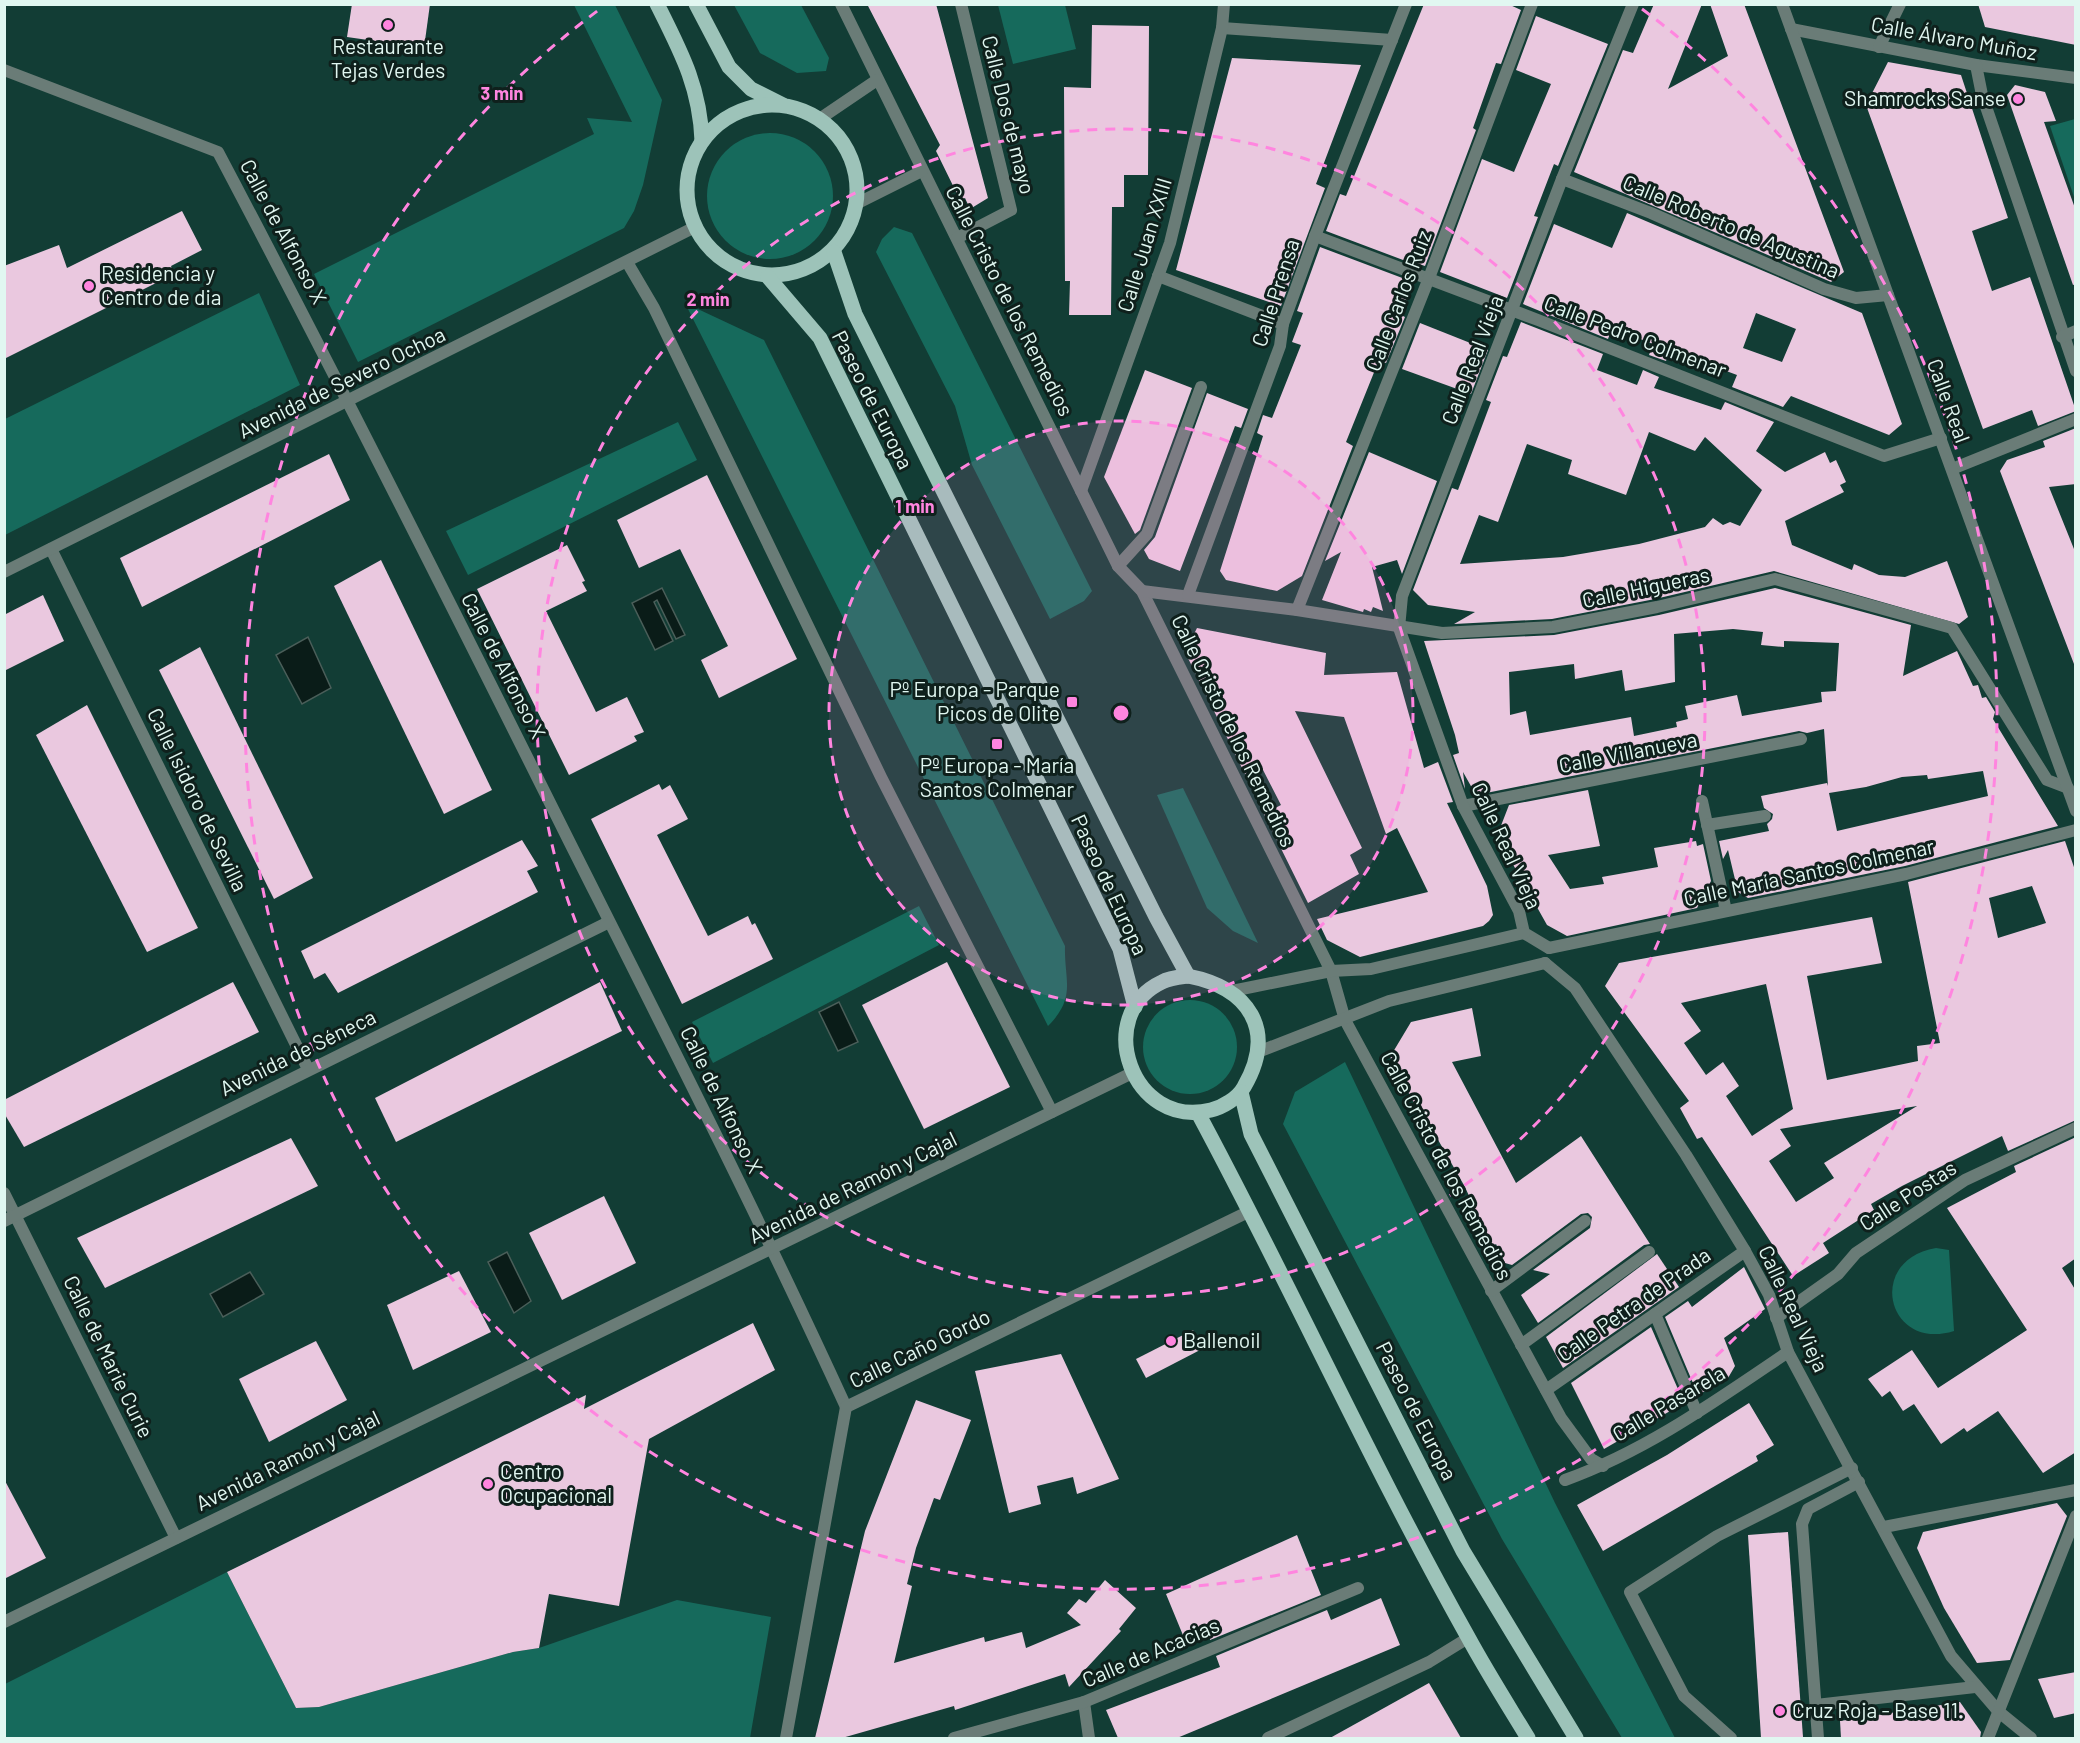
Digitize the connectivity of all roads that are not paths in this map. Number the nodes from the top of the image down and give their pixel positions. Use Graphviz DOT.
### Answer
graph roads {
  1 [pos="657,4"];
  2 [pos="696,4"];
  3 [pos="840,4"];
  4 [pos="961,4"];
  5 [pos="1224,4"];
  6 [pos="1406,4"];
  7 [pos="1532,4"];
  8 [pos="1633,4"];
  9 [pos="1782,4"];
  10 [pos="1900,4"];
  11 [pos="1222,28"];
  12 [pos="1791,29"];
  13 [pos="1392,40"];
  14 [pos="1879,47"];
  15 [pos="1976,65"];
  16 [pos="4,70"];
  17 [pos="2076,78"];
  18 [pos="877,80"];
  19 [pos="783,105"];
  20 [pos="820,118"];
  21 [pos="702,141"];
  22 [pos="922,171"];
  23 [pos="1562,179"];
  24 [pos="858,203"];
  25 [pos="694,227"];
  26 [pos="1315,236"];
  27 [pos="957,238"];
  28 [pos="834,252"];
  29 [pos="627,262"];
  30 [pos="1158,276"];
  31 [pos="768,277"];
  32 [pos="1429,278"];
  33 [pos="1888,295"];
  34 [pos="1513,310"];
  35 [pos="1283,324"];
  36 [pos="2076,331"];
  37 [pos="2062,337"];
  38 [pos="2076,371"];
  39 [pos="1201,387"];
  40 [pos="350,402"];
  41 [pos="2076,419"];
  42 [pos="1941,438"];
  43 [pos="1952,469"];
  44 [pos="1082,491"];
  45 [pos="51,549"];
  46 [pos="1118,566"];
  47 [pos="4,572"];
  48 [pos="1142,591"];
  49 [pos="1188,595"];
  50 [pos="1297,610"];
  51 [pos="1399,627"];
  52 [pos="1801,739"];
  53 [pos="2068,788"];
  54 [pos="1702,801"];
  55 [pos="1463,806"];
  56 [pos="2075,808"];
  57 [pos="1766,816"];
  58 [pos="1707,825"];
  59 [pos="2076,830"];
  60 [pos="1726,911"];
  61 [pos="609,922"];
  62 [pos="1524,933"];
  63 [pos="1549,948"];
  64 [pos="1545,963"];
  65 [pos="1331,971"];
  66 [pos="1188,976"];
  67 [pos="1232,991"];
  68 [pos="1135,1007"];
  69 [pos="1345,1020"];
  70 [pos="1258,1052"];
  71 [pos="308,1069"];
  72 [pos="1132,1073"];
  73 [pos="1242,1092"];
  74 [pos="1052,1112"];
  75 [pos="1198,1113"];
  76 [pos="2076,1128"];
  77 [pos="4,1193"];
  78 [pos="1250,1211"];
  79 [pos="10,1219"];
  80 [pos="1585,1221"];
  81 [pos="773,1249"];
  82 [pos="1745,1251"];
  83 [pos="1649,1252"];
  84 [pos="1491,1291"];
  85 [pos="1655,1314"];
  86 [pos="1776,1318"];
  87 [pos="590,1336"];
  88 [pos="1521,1345"];
  89 [pos="1788,1352"];
  90 [pos="1546,1390"];
  91 [pos="846,1407"];
  92 [pos="1697,1413"];
  93 [pos="1603,1466"];
  94 [pos="1851,1468"];
  95 [pos="1565,1480"];
  96 [pos="1859,1482"];
  97 [pos="2076,1490"];
  98 [pos="1786,1500"];
  99 [pos="1805,1515"];
  100 [pos="2076,1516"];
  101 [pos="1884,1527"];
  102 [pos="176,1538"];
  103 [pos="1358,1588"];
  104 [pos="4,1622"];
  105 [pos="1468,1638"];
  106 [pos="1975,1686"];
  107 [pos="1084,1702"];
  108 [pos="1816,1705"];
  109 [pos="1999,1712"];
  110 [pos="786,1738"];
  111 [pos="954,1738"];
  112 [pos="1089,1738"];
  113 [pos="1268,1738"];
  114 [pos="1528,1738"];
  115 [pos="1576,1738"];
  116 [pos="1731,1738"];
  117 [pos="1818,1738"];
  118 [pos="1988,1738"];
  119 [pos="2031,1738"];
  1 -- 21 [label="main road"];
  2 -- 19 [label="main road"];
  3 -- 18 [label="street, Calle Cristo de los Remedios"];
  4 -- 27 [label="street, Calle Dos de mayo"];
  5 -- 11 [label="street, Calle Juan XXIII"];
  6 -- 13 [label="street, Calle Prensa"];
  7 -- 32 [label="street, Calle Carlos Ruiz"];
  8 -- 23 [label="street, Calle Real Vieja"];
  9 -- 12 [label="street, Calle Real"];
  10 -- 14 [label="street"];
  11 -- 13 [label="street"];
  11 -- 30 [label="street, Calle Juan XXIII"];
  12 -- 14 [label="street, Calle Álvaro Muñoz"];
  12 -- 33 [label="street, Calle Real"];
  13 -- 26 [label="street, Calle Prensa"];
  14 -- 15 [label="street, Calle Álvaro Muñoz"];
  15 -- 17 [label="street, Calle Álvaro Muñoz"];
  15 -- 37 [label="street"];
  16 -- 40 [label="street, Calle de Alfonso X"];
  18 -- 20 [label="street"];
  18 -- 22 [label="street, Calle Cristo de los Remedios"];
  19 -- 20 [label="main road"];
  19 -- 21 [label="main road"];
  20 -- 24 [label="main road"];
  21 -- 25 [label="main road"];
  22 -- 24 [label="street"];
  22 -- 27 [label="street, Calle Cristo de los Remedios"];
  23 -- 33 [label="street, Calle Roberto de Agustina"];
  23 -- 34 [label="street, Calle Real Vieja"];
  24 -- 28 [label="main road"];
  25 -- 29 [label="street, Avenida de Severo Ochoa"];
  25 -- 31 [label="main road"];
  26 -- 32 [label="street, Calle Pedro Colmenar"];
  26 -- 35 [label="street, Calle Prensa"];
  27 -- 44 [label="street, Calle Cristo de los Remedios"];
  28 -- 31 [label="main road"];
  28 -- 66 [label="main road, Paseo de Europa"];
  29 -- 40 [label="street, Avenida de Severo Ochoa"];
  29 -- 74 [label="street"];
  30 -- 35 [label="street"];
  30 -- 44 [label="street, Calle Juan XXIII"];
  31 -- 68 [label="main road, Paseo de Europa"];
  32 -- 34 [label="street, Calle Pedro Colmenar"];
  32 -- 50 [label="street, Calle Carlos Ruiz"];
  33 -- 42 [label="street, Calle Real"];
  34 -- 42 [label="street, Calle Pedro Colmenar"];
  34 -- 51 [label="street, Calle Real Vieja"];
  35 -- 49 [label="street, Calle Prensa"];
  36 -- 37 [label="street"];
  37 -- 38 [label="street"];
  39 -- 46 [label="street"];
  40 -- 45 [label="street, Avenida de Severo Ochoa"];
  40 -- 61 [label="street, Calle de Alfonso X"];
  41 -- 43 [label="street"];
  42 -- 43 [label="street, Calle Real"];
  43 -- 53 [label="street, Calle Real"];
  44 -- 46 [label="street, Calle Cristo de los Remedios"];
  45 -- 47 [label="street, Avenida de Severo Ochoa"];
  45 -- 71 [label="street, Calle Isidoro de Sevilla"];
  46 -- 48 [label="street, Calle Cristo de los Remedios"];
  48 -- 49 [label="street, Calle Higueras"];
  48 -- 65 [label="street, Calle Cristo de los Remedios"];
  49 -- 50 [label="street, Calle Higueras"];
  50 -- 51 [label="street, Calle Higueras"];
  51 -- 53 [label="street, Calle Higueras"];
  51 -- 55 [label="street, Calle Real Vieja"];
  52 -- 55 [label="street, Calle Villanueva"];
  53 -- 56 [label="street, Calle Real"];
  54 -- 58 [label="street"];
  55 -- 62 [label="street, Calle Real Vieja"];
  57 -- 58 [label="street"];
  58 -- 60 [label="street"];
  59 -- 60 [label="street, Calle María Santos Colmenar"];
  60 -- 63 [label="street, Calle María Santos Colmenar"];
  61 -- 71 [label="street, Avenida de Séneca"];
  61 -- 81 [label="street, Calle de Alfonso X"];
  62 -- 63 [label="street, Calle Real Vieja"];
  62 -- 65 [label="street"];
  63 -- 64 [label="street"];
  64 -- 69 [label="street"];
  64 -- 82 [label="street, Calle Real Vieja"];
  65 -- 67 [label="street"];
  65 -- 69 [label="street, Calle Cristo de los Remedios"];
  66 -- 67 [label="main road"];
  66 -- 68 [label="main road"];
  67 -- 70 [label="main road"];
  68 -- 72 [label="main road"];
  69 -- 70 [label="street"];
  69 -- 84 [label="street, Calle Cristo de los Remedios"];
  70 -- 73 [label="main road"];
  71 -- 79 [label="street, Avenida de Séneca"];
  72 -- 74 [label="street, Avenida de Ramón y Cajal"];
  72 -- 75 [label="main road"];
  73 -- 75 [label="main road"];
  73 -- 115 [label="main road, Paseo de Europa"];
  74 -- 81 [label="street, Avenida de Ramón y Cajal"];
  75 -- 78 [label="main road"];
  76 -- 86 [label="street, Calle Postas"];
  77 -- 79 [label="street, Calle de Marie Curie"];
  78 -- 91 [label="street, Calle Caño Gordo"];
  78 -- 105 [label="main road"];
  79 -- 102 [label="street, Calle de Marie Curie"];
  80 -- 84 [label="street"];
  81 -- 87 [label="street, Avenida de Ramón y Cajal"];
  81 -- 91 [label="street, Calle de Alfonso X"];
  82 -- 85 [label="street, Calle Petra de Prada"];
  82 -- 86 [label="street, Calle Real Vieja"];
  83 -- 88 [label="street"];
  84 -- 88 [label="street, Calle Cristo de los Remedios"];
  85 -- 90 [label="street, Calle Petra de Prada"];
  85 -- 92 [label="street"];
  86 -- 89 [label="street, Calle Real Vieja"];
  87 -- 102 [label="street, Avenida Ramón y Cajal"];
  88 -- 90 [label="street, Calle Cristo de los Remedios"];
  89 -- 92 [label="street, Calle Pasarela"];
  89 -- 94 [label="street, Calle Real Vieja"];
  90 -- 93 [label="street, Calle Cristo de los Remedios"];
  91 -- 110 [label="street, Calle Caño Gordo"];
  92 -- 93 [label="street, Calle Pasarela"];
  93 -- 95 [label="street, Calle Pasarela"];
  94 -- 96 [label="street, Calle Real Vieja"];
  94 -- 98 [label="street"];
  96 -- 99 [label="street"];
  96 -- 101 [label="street, Calle Real Vieja"];
  97 -- 101 [label="street"];
  98 -- 99 [label="street"];
  98 -- 116 [label="street"];
  99 -- 108 [label="street"];
  100 -- 109 [label="street"];
  101 -- 106 [label="street, Calle Real Vieja"];
  102 -- 104 [label="street, Avenida Ramón y Cajal"];
  103 -- 107 [label="street, Calle de Acacias"];
  105 -- 113 [label="street"];
  105 -- 114 [label="main road"];
  106 -- 108 [label="street"];
  106 -- 109 [label="street, Calle Real Vieja"];
  107 -- 111 [label="street, Calle de Acacias"];
  107 -- 112 [label="street"];
  108 -- 117 [label="street"];
  109 -- 118 [label="street"];
  109 -- 119 [label="street, Calle Real Vieja"];
}
